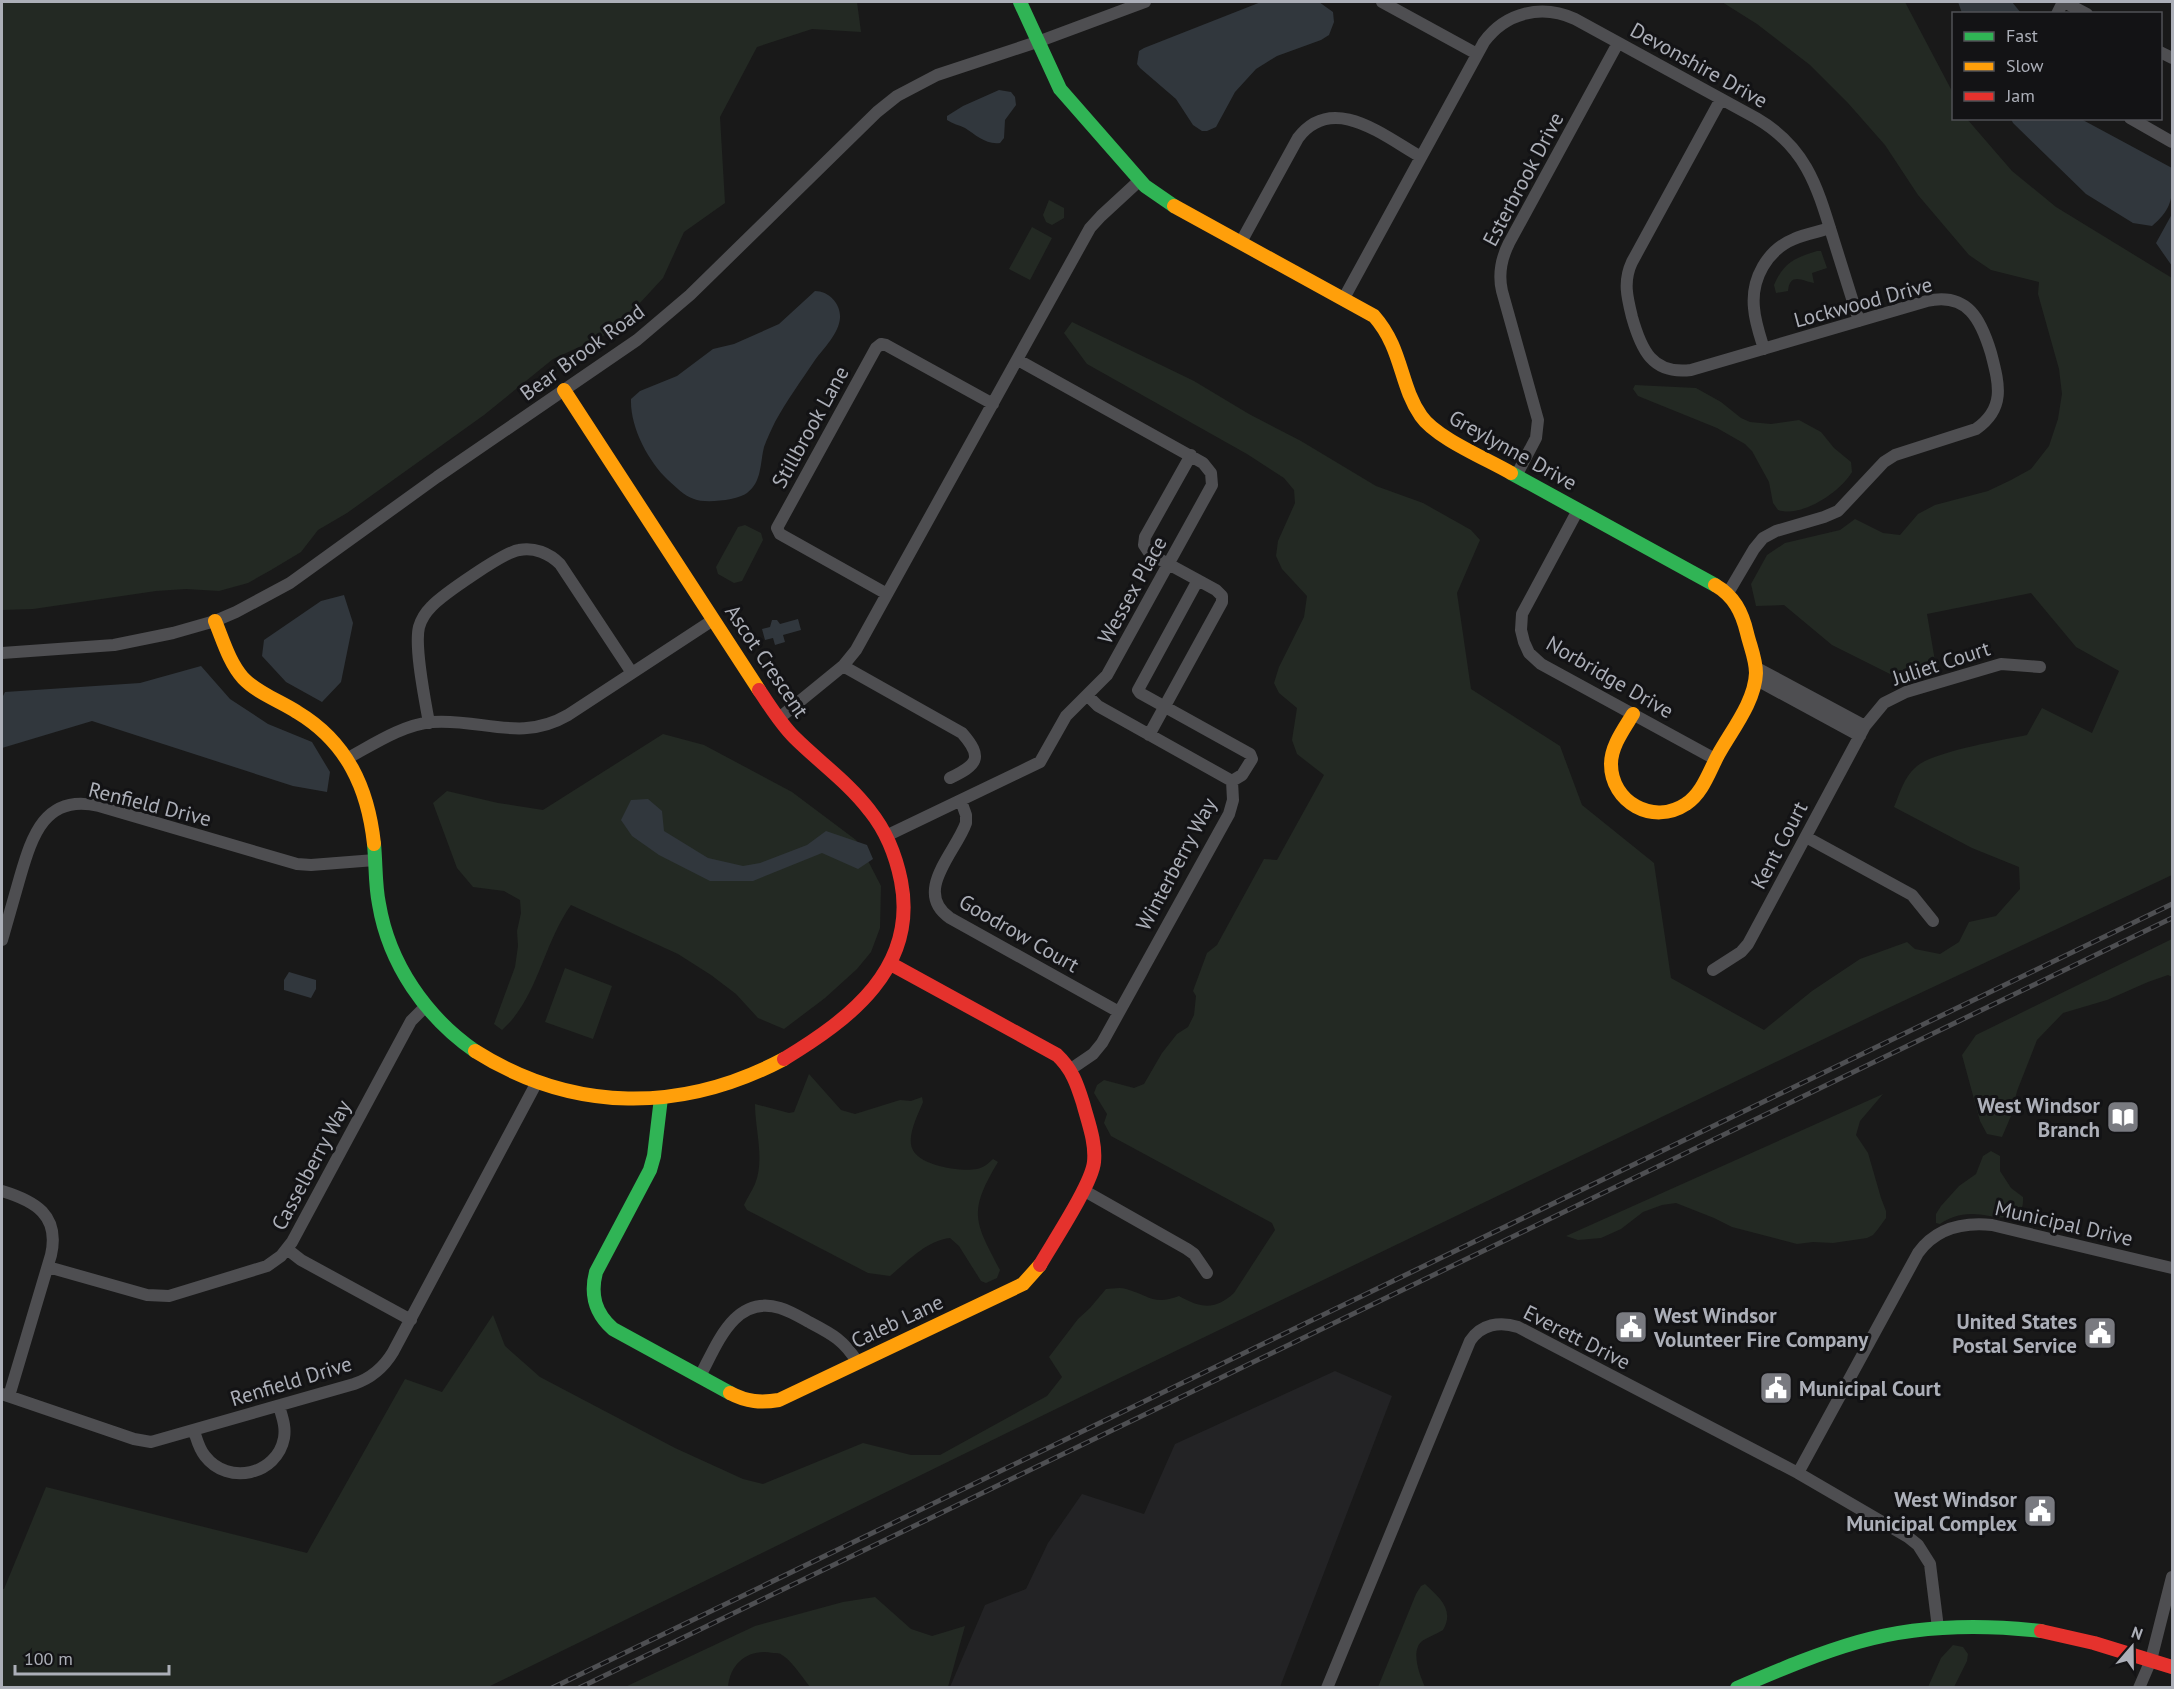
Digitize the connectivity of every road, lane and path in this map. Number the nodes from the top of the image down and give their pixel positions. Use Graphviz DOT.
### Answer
graph roads {
  1 [pos="1020,2"];
  2 [pos="1145,2"];
  3 [pos="1382,2"];
  4 [pos="2064,2"];
  5 [pos="2083,12"];
  6 [pos="1040,41"];
  7 [pos="1618,43"];
  8 [pos="1477,54"];
  9 [pos="1721,99"];
  10 [pos="2134,120"];
  11 [pos="2172,142"];
  12 [pos="1421,157"];
  13 [pos="1140,180"];
  14 [pos="1830,228"];
  15 [pos="1241,242"];
  16 [pos="1344,298"];
  17 [pos="1859,321"];
  18 [pos="1764,349"];
  19 [pos="1018,360"];
  20 [pos="564,390"];
  21 [pos="993,404"];
  22 [pos="1191,456"];
  23 [pos="1516,476"];
  24 [pos="1578,510"];
  25 [pos="1169,564"];
  26 [pos="1198,580"];
  27 [pos="1728,593"];
  28 [pos="887,594"];
  29 [pos="713,620"];
  30 [pos="215,621"];
  31 [pos="2,653"];
  32 [pos="843,666"];
  33 [pos="2040,667"];
  34 [pos="632,673"];
  35 [pos="1755,673"];
  36 [pos="1088,696"];
  37 [pos="1165,707"];
  38 [pos="1632,714"];
  39 [pos="778,719"];
  40 [pos="429,723"];
  41 [pos="1862,731"];
  42 [pos="1149,735"];
  43 [pos="348,758"];
  44 [pos="1715,759"];
  45 [pos="950,778"];
  46 [pos="1232,781"];
  47 [pos="961,801"];
  48 [pos="886,836"];
  49 [pos="1806,837"];
  50 [pos="375,860"];
  51 [pos="1933,921"];
  52 [pos="2,940"];
  53 [pos="891,963"];
  54 [pos="1713,970"];
  55 [pos="426,1006"];
  56 [pos="1119,1012"];
  57 [pos="1071,1069"];
  58 [pos="537,1082"];
  59 [pos="662,1098"];
  60 [pos="1083,1190"];
  61 [pos="2,1191"];
  62 [pos="287,1249"];
  63 [pos="48,1267"];
  64 [pos="2172,1268"];
  65 [pos="1207,1274"];
  66 [pos="411,1320"];
  67 [pos="858,1363"];
  68 [pos="700,1376"];
  69 [pos="5,1395"];
  70 [pos="279,1406"];
  71 [pos="194,1431"];
  72 [pos="1798,1473"];
  73 [pos="2172,1577"];
  74 [pos="1938,1628"];
  75 [pos="2151,1660"];
  76 [pos="2172,1667"];
  77 [pos="1327,1688"];
  78 [pos="1737,1688"];
  79 [pos="2139,1688"];
  1 -- 6 [label="street, Greylynne Drive"];
  2 -- 6 [label="street, Bear Brook Road"];
  3 -- 8 [label="street"];
  4 -- 5 [label="street"];
  6 -- 13 [label="street, Greylynne Drive"];
  6 -- 20 [label="street, Bear Brook Road"];
  7 -- 8 [label="street, Devonshire Drive"];
  7 -- 9 [label="street, Devonshire Drive"];
  7 -- 23 [label="street, Esterbrook Drive"];
  8 -- 12 [label="street, Devonshire Drive"];
  9 -- 14 [label="street, Devonshire Drive"];
  9 -- 18 [label="street, Lockwood Drive"];
  10 -- 11 [label="street"];
  12 -- 15 [label="street"];
  12 -- 16 [label="street, Devonshire Drive"];
  13 -- 15 [label="street, Greylynne Drive"];
  13 -- 19 [label="street"];
  14 -- 17 [label="street, Devonshire Drive"];
  14 -- 18 [label="street"];
  15 -- 16 [label="street, Greylynne Drive"];
  16 -- 23 [label="street, Greylynne Drive"];
  17 -- 18 [label="street, Lockwood Drive"];
  17 -- 27 [label="street, Lockwood Drive"];
  19 -- 21 [label="street"];
  19 -- 22 [label="street, Wessex Place"];
  20 -- 29 [label="street, Ascot Crescent"];
  20 -- 30 [label="street, Bear Brook Road"];
  21 -- 28 [label="street"];
  21 -- 28 [label="street, Stillbrook Lane"];
  22 -- 25 [label="street, Wessex Place"];
  22 -- 25 [label="street"];
  23 -- 24 [label="street, Greylynne Drive"];
  24 -- 27 [label="street, Greylynne Drive"];
  24 -- 38 [label="street, Norbridge Drive"];
  25 -- 26 [label="street"];
  25 -- 36 [label="street, Wessex Place"];
  26 -- 37 [label="street"];
  26 -- 37 [label="street"];
  27 -- 35 [label="street"];
  28 -- 32 [label="street"];
  29 -- 34 [label="street"];
  29 -- 39 [label="street, Ascot Crescent"];
  30 -- 31 [label="street, Bear Brook Road"];
  30 -- 43 [label="street, Ascot Crescent"];
  32 -- 39 [label="street"];
  32 -- 45 [label="street"];
  33 -- 41 [label="street, Juliet Court"];
  34 -- 40 [label="street"];
  34 -- 40 [label="street"];
  35 -- 41 [label="street"];
  35 -- 44 [label="street"];
  36 -- 42 [label="street, Winterberry Way"];
  36 -- 47 [label="street, Wessex Place"];
  37 -- 42 [label="street"];
  37 -- 46 [label="street"];
  38 -- 44 [label="street, Norbridge Drive"];
  38 -- 44 [label="street"];
  39 -- 48 [label="street, Ascot Crescent"];
  40 -- 43 [label="street"];
  41 -- 49 [label="street, Kent Court"];
  42 -- 46 [label="street, Winterberry Way"];
  43 -- 50 [label="street, Ascot Crescent"];
  46 -- 56 [label="street, Winterberry Way"];
  47 -- 48 [label="street, Wessex Place"];
  47 -- 56 [label="street, Goodrow Court"];
  48 -- 53 [label="street, Ascot Crescent"];
  49 -- 51 [label="street"];
  49 -- 54 [label="street, Kent Court"];
  50 -- 52 [label="street, Renfield Drive"];
  50 -- 55 [label="street, Ascot Crescent"];
  53 -- 57 [label="street"];
  53 -- 59 [label="street, Ascot Crescent"];
  55 -- 58 [label="street, Ascot Crescent"];
  55 -- 62 [label="street, Casselberry Way"];
  56 -- 57 [label="street, Winterberry Way"];
  57 -- 60 [label="street, Caleb Lane"];
  58 -- 59 [label="street, Ascot Crescent"];
  58 -- 66 [label="street, Renfield Drive"];
  59 -- 68 [label="street, Caleb Lane"];
  60 -- 65 [label="street"];
  60 -- 67 [label="street, Caleb Lane"];
  61 -- 63 [label="street"];
  62 -- 63 [label="street, Casselberry Way"];
  62 -- 66 [label="street"];
  63 -- 69 [label="street"];
  64 -- 72 [label="street, Municipal Drive"];
  66 -- 70 [label="street, Renfield Drive"];
  67 -- 68 [label="street, Caleb Lane"];
  67 -- 68 [label="street"];
  69 -- 71 [label="street, Renfield Drive"];
  70 -- 71 [label="street, Renfield Drive"];
  70 -- 71 [label="street"];
  72 -- 74 [label="street, Everett Drive"];
  72 -- 77 [label="street, Everett Drive"];
  73 -- 75 [label="street"];
  74 -- 75 [label="street"];
  74 -- 78 [label="street"];
  75 -- 76 [label="street"];
  75 -- 79 [label="street"];
}
